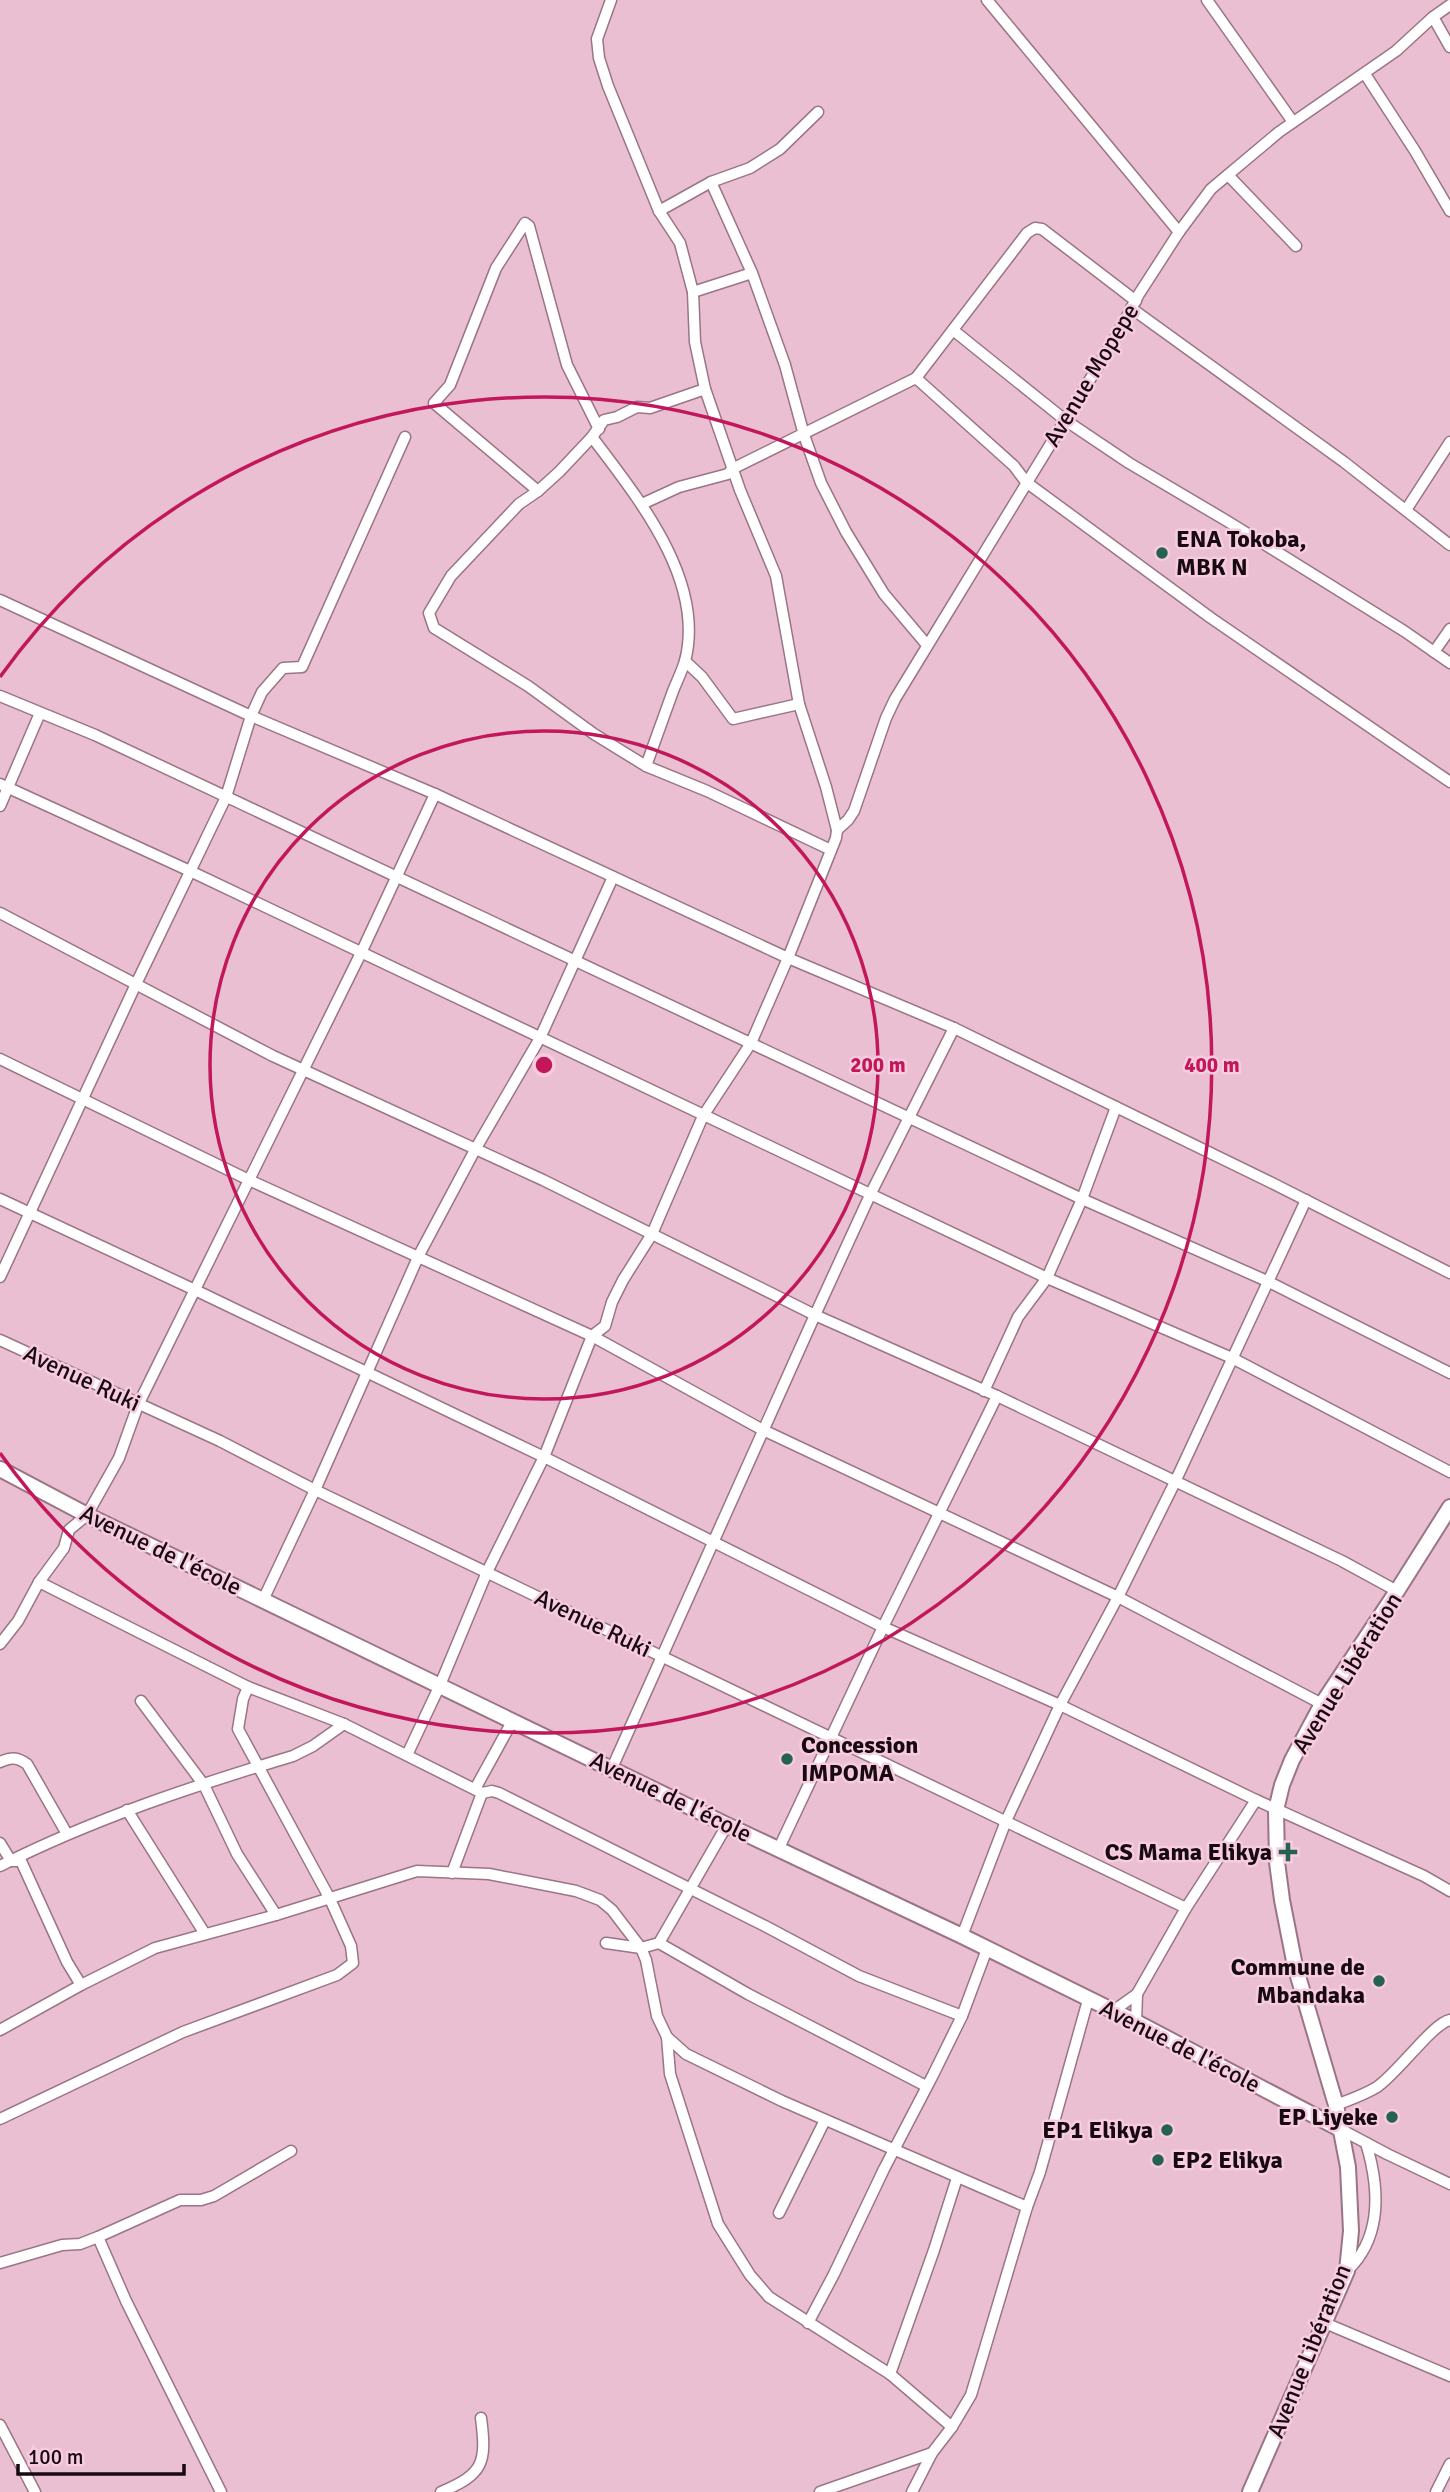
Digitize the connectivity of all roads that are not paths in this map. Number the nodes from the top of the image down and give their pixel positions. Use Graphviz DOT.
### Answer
graph roads {
  1 [pos="611,0"];
  2 [pos="987,0"];
  3 [pos="1207,0"];
  4 [pos="1450,5"];
  5 [pos="1433,17"];
  6 [pos="1450,47"];
  7 [pos="1365,74"];
  8 [pos="818,112"];
  9 [pos="1293,122"];
  10 [pos="1228,175"];
  11 [pos="711,182"];
  12 [pos="1450,211"];
  13 [pos="659,212"];
  14 [pos="1179,232"];
  15 [pos="1296,246"];
  16 [pos="752,273"];
  17 [pos="693,292"];
  18 [pos="1133,304"];
  19 [pos="953,330"];
  20 [pos="916,378"];
  21 [pos="705,389"];
  22 [pos="1065,420"];
  23 [pos="595,433"];
  24 [pos="804,435"];
  25 [pos="405,437"];
  26 [pos="1450,442"];
  27 [pos="732,469"];
  28 [pos="1026,482"];
  29 [pos="538,491"];
  30 [pos="642,504"];
  31 [pos="1406,510"];
  32 [pos="1450,545"];
  33 [pos="0,600"];
  34 [pos="1450,629"];
  35 [pos="928,645"];
  36 [pos="1434,652"];
  37 [pos="685,661"];
  38 [pos="1450,663"];
  39 [pos="0,696"];
  40 [pos="799,704"];
  41 [pos="40,713"];
  42 [pos="251,716"];
  43 [pos="646,766"];
  44 [pos="1450,782"];
  45 [pos="4,786"];
  46 [pos="435,794"];
  47 [pos="226,797"];
  48 [pos="0,806"];
  49 [pos="837,830"];
  50 [pos="831,850"];
  51 [pos="190,871"];
  52 [pos="397,877"];
  53 [pos="613,877"];
  54 [pos="0,913"];
  55 [pos="361,953"];
  56 [pos="788,958"];
  57 [pos="574,960"];
  58 [pos="136,984"];
  59 [pos="954,1028"];
  60 [pos="540,1038"];
  61 [pos="751,1044"];
  62 [pos="0,1059"];
  63 [pos="302,1069"];
  64 [pos="83,1098"];
  65 [pos="1116,1107"];
  66 [pos="703,1116"];
  67 [pos="910,1117"];
  68 [pos="476,1149"];
  69 [pos="249,1180"];
  70 [pos="871,1193"];
  71 [pos="0,1199"];
  72 [pos="1082,1199"];
  73 [pos="1306,1200"];
  74 [pos="28,1213"];
  75 [pos="652,1234"];
  76 [pos="419,1255"];
  77 [pos="1450,1273"];
  78 [pos="0,1277"];
  79 [pos="1046,1278"];
  80 [pos="1267,1281"];
  81 [pos="195,1290"];
  82 [pos="815,1315"];
  83 [pos="592,1336"];
  84 [pos="0,1340"];
  85 [pos="1232,1358"];
  86 [pos="368,1372"];
  87 [pos="1450,1373"];
  88 [pos="985,1391"];
  89 [pos="997,1396"];
  90 [pos="138,1405"];
  91 [pos="763,1430"];
  92 [pos="544,1457"];
  93 [pos="0,1469"];
  94 [pos="1450,1472"];
  95 [pos="1175,1482"];
  96 [pos="315,1490"];
  97 [pos="1450,1507"];
  98 [pos="939,1512"];
  99 [pos="87,1515"];
  100 [pos="713,1541"];
  101 [pos="487,1572"];
  102 [pos="39,1581"];
  103 [pos="1397,1591"];
  104 [pos="1118,1597"];
  105 [pos="263,1600"];
  106 [pos="883,1627"];
  107 [pos="1,1639"];
  108 [pos="661,1656"];
  109 [pos="440,1685"];
  110 [pos="248,1687"];
  111 [pos="141,1701"];
  112 [pos="1322,1704"];
  113 [pos="1060,1705"];
  114 [pos="513,1720"];
  115 [pos="344,1724"];
  116 [pos="831,1739"];
  117 [pos="407,1755"];
  118 [pos="0,1762"];
  119 [pos="259,1766"];
  120 [pos="612,1768"];
  121 [pos="204,1786"];
  122 [pos="479,1791"];
  123 [pos="1256,1800"];
  124 [pos="127,1810"];
  125 [pos="1276,1810"];
  126 [pos="1006,1821"];
  127 [pos="727,1825"];
  128 [pos="68,1834"];
  129 [pos="0,1843"];
  130 [pos="779,1848"];
  131 [pos="11,1861"];
  132 [pos="0,1866"];
  133 [pos="452,1873"];
  134 [pos="691,1888"];
  135 [pos="1450,1891"];
  136 [pos="330,1899"];
  137 [pos="1186,1908"];
  138 [pos="276,1915"];
  139 [pos="205,1934"];
  140 [pos="962,1936"];
  141 [pos="606,1943"];
  142 [pos="659,1943"];
  143 [pos="641,1948"];
  144 [pos="987,1950"];
  145 [pos="81,1985"];
  146 [pos="1137,1994"];
  147 [pos="1088,2000"];
  148 [pos="1114,2011"];
  149 [pos="962,2016"];
  150 [pos="1450,2020"];
  151 [pos="1136,2022"];
  152 [pos="0,2030"];
  153 [pos="667,2037"];
  154 [pos="926,2086"];
  155 [pos="1336,2105"];
  156 [pos="0,2119"];
  157 [pos="825,2120"];
  158 [pos="1340,2129"];
  159 [pos="1366,2143"];
  160 [pos="291,2151"];
  161 [pos="893,2151"];
  162 [pos="957,2178"];
  163 [pos="1450,2184"];
  164 [pos="1027,2207"];
  165 [pos="779,2213"];
  166 [pos="98,2237"];
  167 [pos="0,2263"];
  168 [pos="1347,2271"];
  169 [pos="807,2323"];
  170 [pos="1325,2323"];
  171 [pos="890,2374"];
  172 [pos="1450,2376"];
  173 [pos="481,2418"];
  174 [pos="0,2427"];
  175 [pos="952,2427"];
  176 [pos="932,2453"];
  177 [pos="1450,2464"];
  178 [pos="35,2492"];
  179 [pos="221,2492"];
  180 [pos="441,2492"];
  181 [pos="820,2492"];
  182 [pos="912,2492"];
  183 [pos="1250,2492"];
  184 [pos="1436,2492"];
  1 -- 13 [label="street"];
  2 -- 14 [label="street"];
  3 -- 9 [label="street"];
  4 -- 5 [label="street, Avenue Mopepe"];
  5 -- 6 [label="street"];
  5 -- 7 [label="street, Avenue Mopepe"];
  7 -- 9 [label="street, Avenue Mopepe"];
  7 -- 12 [label="street"];
  8 -- 11 [label="street"];
  9 -- 10 [label="street, Avenue Mopepe"];
  10 -- 14 [label="street, Avenue Mopepe"];
  10 -- 15 [label="street"];
  11 -- 13 [label="street"];
  11 -- 16 [label="street"];
  13 -- 17 [label="street"];
  14 -- 18 [label="street, Avenue Mopepe"];
  16 -- 17 [label="street"];
  16 -- 24 [label="street"];
  17 -- 21 [label="street"];
  18 -- 19 [label="street"];
  18 -- 22 [label="street, Avenue Mopepe"];
  18 -- 31 [label="street"];
  19 -- 20 [label="street"];
  19 -- 22 [label="street"];
  20 -- 24 [label="street"];
  20 -- 28 [label="street"];
  21 -- 23 [label="street"];
  21 -- 27 [label="street"];
  22 -- 28 [label="street, Avenue Mopepe"];
  22 -- 36 [label="street"];
  23 -- 29 [label="street"];
  23 -- 29 [label="street"];
  23 -- 30 [label="street"];
  24 -- 27 [label="street"];
  24 -- 35 [label="street"];
  25 -- 42 [label="street"];
  26 -- 31 [label="street"];
  27 -- 30 [label="street"];
  27 -- 40 [label="street"];
  28 -- 35 [label="street, Avenue Mopepe"];
  28 -- 44 [label="street"];
  29 -- 43 [label="street"];
  30 -- 37 [label="street"];
  31 -- 32 [label="street"];
  33 -- 42 [label="street"];
  34 -- 36 [label="street"];
  35 -- 49 [label="street, Avenue Mopepe"];
  36 -- 38 [label="street"];
  37 -- 40 [label="street"];
  37 -- 43 [label="street"];
  39 -- 41 [label="street"];
  40 -- 49 [label="street"];
  41 -- 45 [label="street"];
  41 -- 47 [label="street"];
  42 -- 46 [label="street"];
  42 -- 47 [label="street"];
  43 -- 50 [label="street"];
  45 -- 48 [label="street"];
  45 -- 51 [label="street"];
  46 -- 52 [label="street"];
  46 -- 53 [label="street"];
  47 -- 51 [label="street"];
  47 -- 52 [label="street"];
  49 -- 50 [label="street"];
  50 -- 56 [label="street"];
  51 -- 55 [label="street"];
  51 -- 58 [label="street"];
  52 -- 55 [label="street"];
  52 -- 57 [label="street"];
  53 -- 56 [label="street"];
  53 -- 57 [label="street"];
  54 -- 58 [label="street"];
  55 -- 60 [label="street"];
  55 -- 63 [label="street"];
  56 -- 59 [label="street"];
  56 -- 61 [label="street"];
  57 -- 60 [label="street"];
  57 -- 61 [label="street"];
  58 -- 63 [label="street"];
  58 -- 64 [label="street"];
  59 -- 65 [label="street"];
  59 -- 67 [label="street"];
  60 -- 66 [label="street"];
  60 -- 68 [label="street"];
  61 -- 66 [label="street"];
  61 -- 67 [label="street"];
  62 -- 64 [label="street"];
  63 -- 68 [label="street"];
  63 -- 69 [label="street"];
  64 -- 69 [label="street"];
  64 -- 74 [label="street"];
  65 -- 72 [label="street"];
  65 -- 73 [label="street"];
  66 -- 70 [label="street"];
  66 -- 75 [label="street"];
  67 -- 70 [label="street"];
  67 -- 72 [label="street"];
  68 -- 75 [label="street"];
  68 -- 76 [label="street"];
  69 -- 76 [label="street"];
  69 -- 81 [label="street"];
  70 -- 79 [label="street"];
  70 -- 82 [label="street"];
  71 -- 74 [label="street"];
  72 -- 79 [label="street"];
  72 -- 80 [label="street"];
  73 -- 77 [label="street"];
  73 -- 80 [label="street"];
  74 -- 78 [label="street"];
  74 -- 81 [label="street"];
  75 -- 82 [label="street"];
  75 -- 83 [label="street"];
  76 -- 83 [label="street"];
  76 -- 86 [label="street"];
  79 -- 85 [label="street"];
  79 -- 88 [label="street"];
  80 -- 85 [label="street"];
  80 -- 87 [label="street"];
  81 -- 86 [label="street"];
  81 -- 90 [label="street"];
  82 -- 88 [label="street"];
  82 -- 91 [label="street"];
  83 -- 91 [label="street"];
  83 -- 92 [label="street"];
  84 -- 90 [label="street, Avenue Ruki"];
  85 -- 94 [label="street"];
  85 -- 95 [label="street"];
  86 -- 92 [label="street"];
  86 -- 96 [label="street"];
  88 -- 89 [label="street"];
  89 -- 95 [label="street"];
  89 -- 98 [label="street"];
  90 -- 96 [label="street, Avenue Ruki"];
  90 -- 99 [label="street"];
  91 -- 98 [label="street"];
  91 -- 100 [label="street"];
  92 -- 100 [label="street"];
  92 -- 101 [label="street"];
  93 -- 99 [label="street, Avenue de l'école"];
  95 -- 103 [label="street"];
  95 -- 104 [label="street"];
  96 -- 101 [label="street, Avenue Ruki"];
  96 -- 105 [label="street"];
  97 -- 103 [label="street, Avenue Libération"];
  98 -- 104 [label="street"];
  98 -- 106 [label="street"];
  99 -- 102 [label="street"];
  99 -- 105 [label="street, Avenue de l'école"];
  100 -- 106 [label="street"];
  100 -- 108 [label="street"];
  101 -- 108 [label="street, Avenue Ruki"];
  101 -- 109 [label="street"];
  102 -- 107 [label="street"];
  102 -- 110 [label="street"];
  103 -- 112 [label="street, Avenue Libération"];
  104 -- 112 [label="street"];
  104 -- 113 [label="street"];
  105 -- 109 [label="street, Avenue de l'école"];
  106 -- 113 [label="street"];
  106 -- 116 [label="street"];
  108 -- 116 [label="street, Avenue Ruki"];
  108 -- 120 [label="street"];
  109 -- 114 [label="street, Avenue de l'école"];
  109 -- 117 [label="street"];
  110 -- 115 [label="street"];
  110 -- 119 [label="street"];
  111 -- 121 [label="street"];
  112 -- 125 [label="street, Avenue Libération"];
  113 -- 123 [label="street"];
  113 -- 126 [label="street"];
  114 -- 120 [label="street, Avenue de l'école"];
  114 -- 122 [label="street"];
  115 -- 117 [label="street"];
  115 -- 119 [label="street"];
  116 -- 126 [label="street, Avenue Ruki"];
  116 -- 130 [label="street"];
  117 -- 122 [label="street"];
  118 -- 128 [label="street"];
  119 -- 121 [label="street"];
  119 -- 136 [label="street"];
  120 -- 127 [label="street, Avenue de l'école"];
  121 -- 124 [label="street"];
  121 -- 138 [label="street"];
  122 -- 133 [label="street"];
  122 -- 134 [label="street"];
  123 -- 125 [label="street"];
  123 -- 137 [label="street"];
  124 -- 128 [label="street"];
  124 -- 139 [label="street"];
  125 -- 135 [label="street"];
  125 -- 155 [label="street, Avenue Libération"];
  126 -- 137 [label="street, Avenue Ruki"];
  126 -- 140 [label="street"];
  127 -- 130 [label="street, Avenue de l'école"];
  127 -- 134 [label="street"];
  128 -- 131 [label="street"];
  129 -- 131 [label="street"];
  130 -- 140 [label="street, Avenue de l'école"];
  131 -- 132 [label="street"];
  131 -- 145 [label="street"];
  133 -- 136 [label="street"];
  133 -- 143 [label="street"];
  134 -- 142 [label="street"];
  134 -- 149 [label="street"];
  136 -- 138 [label="street"];
  136 -- 156 [label="street"];
  137 -- 146 [label="street"];
  138 -- 139 [label="street"];
  139 -- 145 [label="street"];
  140 -- 144 [label="street, Avenue de l'école"];
  141 -- 143 [label="street"];
  142 -- 143 [label="street"];
  142 -- 154 [label="street"];
  143 -- 153 [label="street"];
  144 -- 147 [label="street, Avenue de l'école"];
  144 -- 149 [label="street"];
  145 -- 152 [label="street"];
  146 -- 148 [label="street"];
  146 -- 151 [label="street"];
  147 -- 148 [label="street, Avenue de l'école"];
  147 -- 164 [label="street"];
  148 -- 151 [label="street, Avenue de l'école"];
  149 -- 154 [label="street"];
  150 -- 155 [label="street"];
  151 -- 158 [label="street, Avenue de l'école"];
  153 -- 157 [label="street"];
  153 -- 169 [label="street"];
  154 -- 161 [label="street"];
  155 -- 158 [label="street, Avenue Libération"];
  157 -- 161 [label="street"];
  157 -- 165 [label="street"];
  158 -- 159 [label="street"];
  158 -- 168 [label="street, Avenue Libération"];
  159 -- 163 [label="street"];
  159 -- 168 [label="street"];
  160 -- 166 [label="street"];
  161 -- 162 [label="street"];
  161 -- 169 [label="street"];
  162 -- 164 [label="street"];
  162 -- 171 [label="street"];
  164 -- 175 [label="street"];
  166 -- 167 [label="street"];
  166 -- 179 [label="street"];
  168 -- 170 [label="street, Avenue Libération"];
  169 -- 171 [label="street"];
  170 -- 172 [label="street"];
  170 -- 183 [label="street, Avenue Libération"];
  171 -- 175 [label="street"];
  173 -- 180 [label="street"];
  174 -- 178 [label="street"];
  175 -- 176 [label="street"];
  176 -- 181 [label="street"];
  176 -- 182 [label="street"];
  177 -- 184 [label="street"];
}
